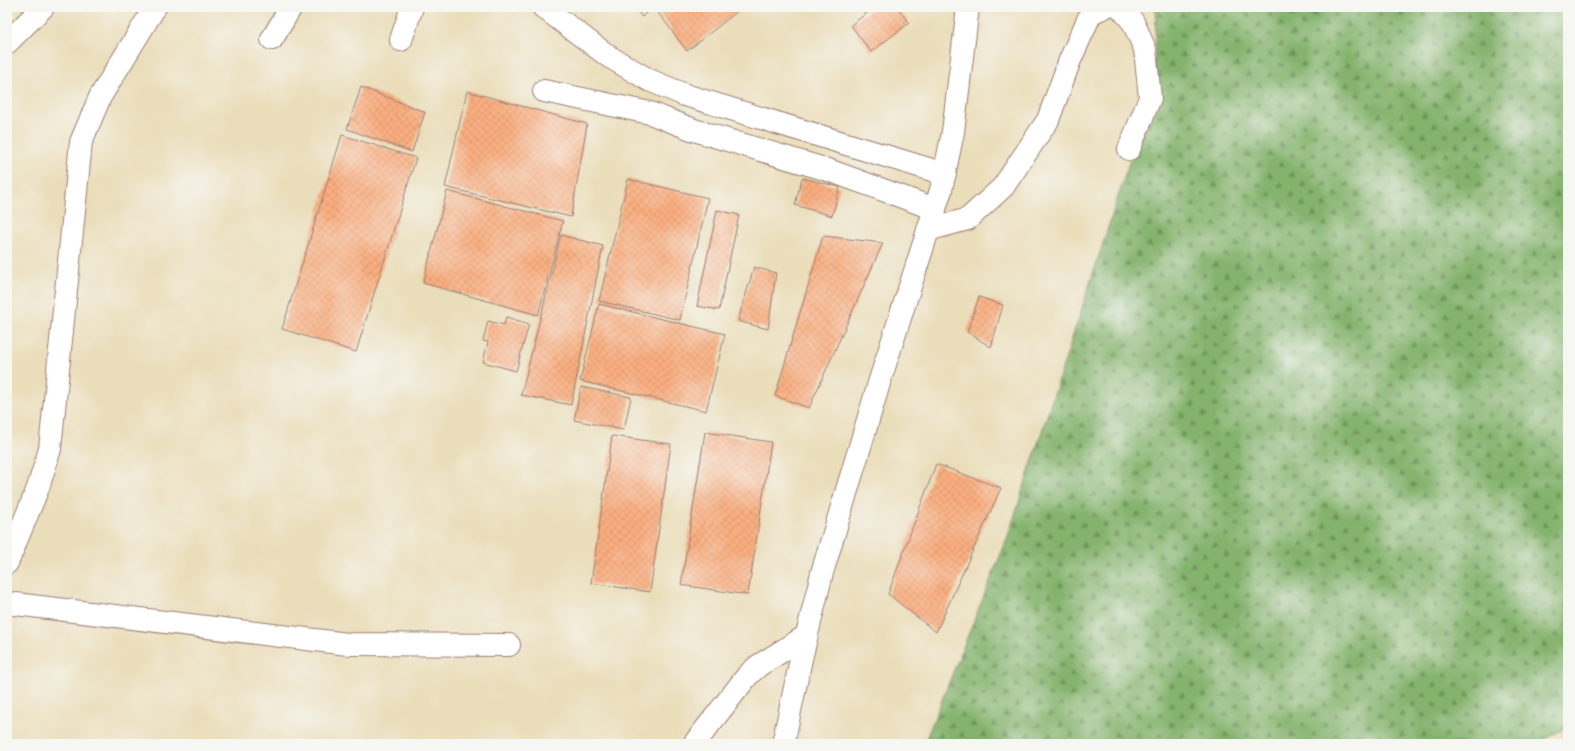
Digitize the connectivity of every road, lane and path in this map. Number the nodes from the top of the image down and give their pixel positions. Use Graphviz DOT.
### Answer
graph roads {
  1 [pos="43,7"];
  2 [pos="155,7"];
  3 [pos="291,7"];
  4 [pos="412,7"];
  5 [pos="543,7"];
  6 [pos="968,7"];
  7 [pos="1104,7"];
  8 [pos="1120,7"];
  9 [pos="272,39"];
  10 [pos="401,40"];
  11 [pos="7,43"];
  12 [pos="544,91"];
  13 [pos="1129,149"];
  14 [pos="945,174"];
  15 [pos="935,209"];
  16 [pos="928,230"];
  17 [pos="7,563"];
  18 [pos="7,603"];
  19 [pos="806,636"];
  20 [pos="508,645"];
  21 [pos="694,744"];
  22 [pos="783,744"];
  1 -- 11 [label="main road"];
  2 -- 17 [label="main road"];
  3 -- 9 [label="main road"];
  4 -- 10 [label="main road"];
  5 -- 14 [label="main road"];
  6 -- 14 [label="main road"];
  7 -- 16 [label="main road"];
  8 -- 13 [label="main road"];
  12 -- 15 [label="main road"];
  14 -- 15 [label="main road"];
  15 -- 16 [label="main road"];
  16 -- 19 [label="main road"];
  18 -- 20 [label="main road"];
  19 -- 21 [label="main road"];
  19 -- 22 [label="main road"];
}
